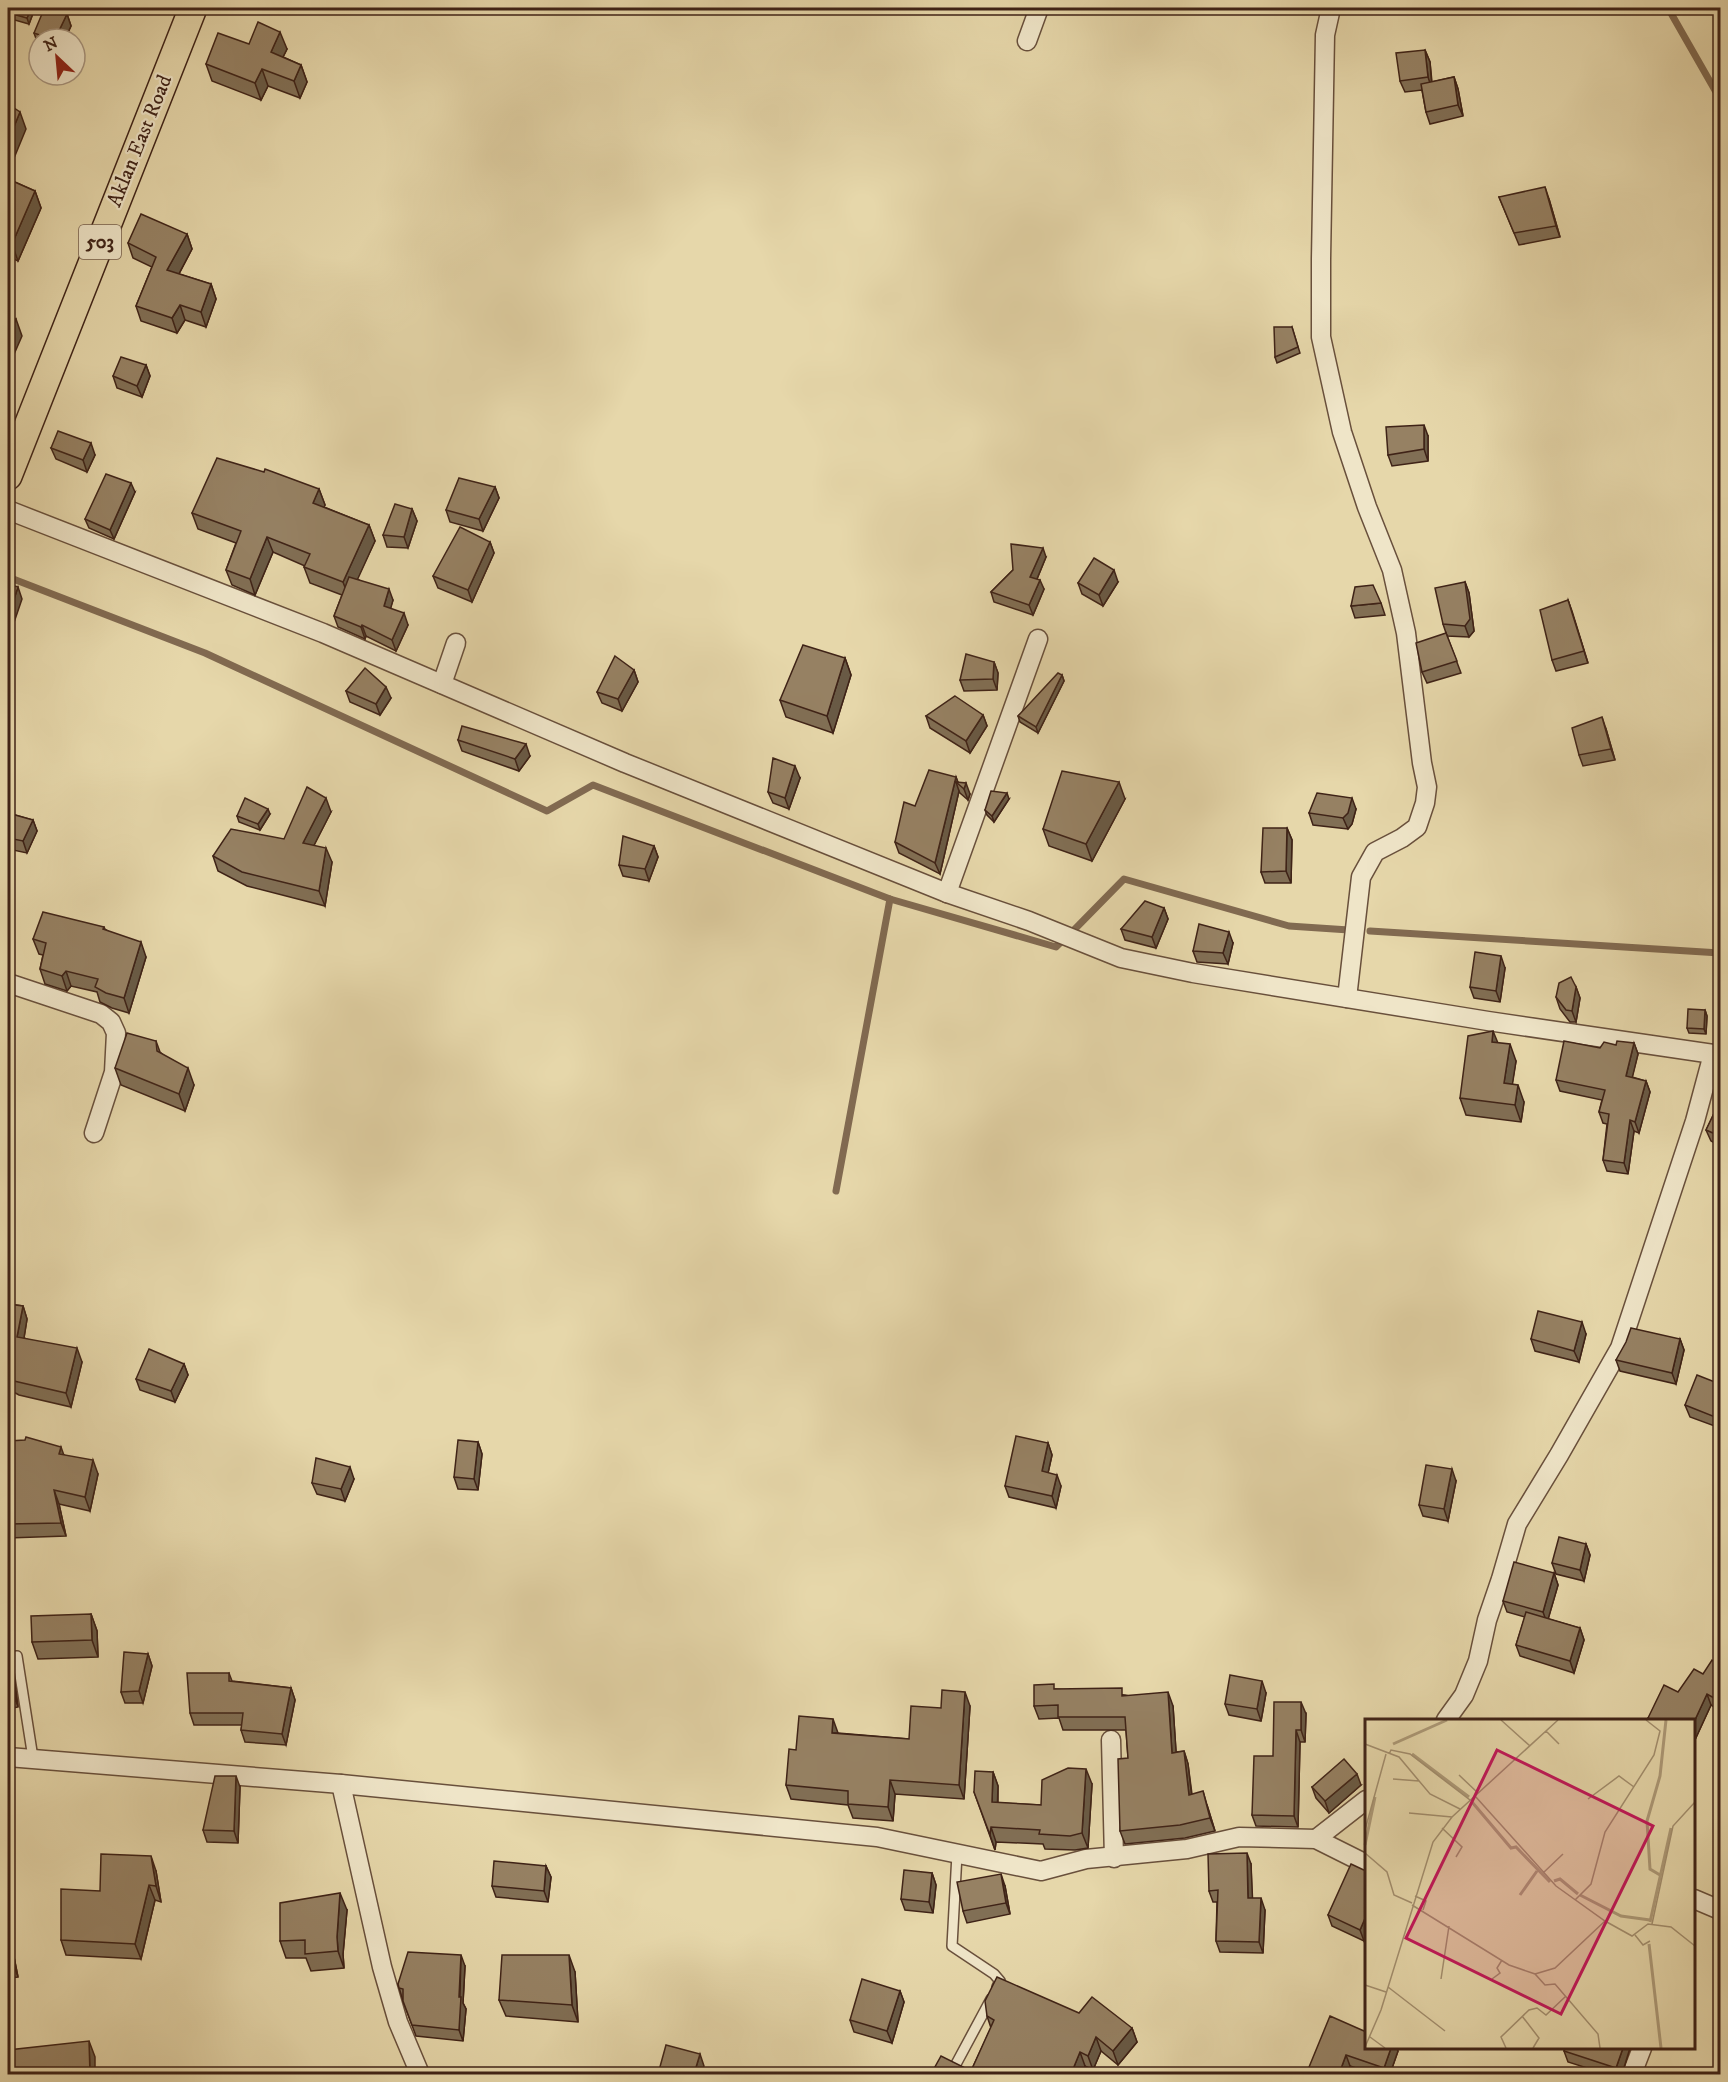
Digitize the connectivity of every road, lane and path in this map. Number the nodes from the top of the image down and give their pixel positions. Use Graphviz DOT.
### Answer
graph roads {
  1 [pos="193,8"];
  2 [pos="1039,8"];
  3 [pos="1331,8"];
  4 [pos="1026,41"];
  5 [pos="9,468"];
  6 [pos="8,510"];
  7 [pos="1038,639"];
  8 [pos="456,643"];
  9 [pos="442,684"];
  10 [pos="947,893"];
  11 [pos="8,983"];
  12 [pos="1347,998"];
  13 [pos="1717,1054"];
  14 [pos="94,1133"];
  15 [pos="8,1657"];
  16 [pos="1447,1719"];
  17 [pos="1111,1740"];
  18 [pos="8,1757"];
  19 [pos="33,1758"];
  20 [pos="340,1784"];
  21 [pos="1365,1801"];
  22 [pos="1316,1839"];
  23 [pos="957,1854"];
  24 [pos="1114,1858"];
  25 [pos="1365,1864"];
  26 [pos="1695,1901"];
  27 [pos="1720,1910"];
  28 [pos="1642,2049"];
  29 [pos="955,2066"];
  30 [pos="420,2074"];
  31 [pos="1632,2074"];
  1 -- 5 [label="main road, Aklan East Road / 503"];
  2 -- 4 [label="street"];
  3 -- 12 [label="street"];
  6 -- 9 [label="street"];
  7 -- 10 [label="street"];
  8 -- 9 [label="street"];
  9 -- 10 [label="street"];
  10 -- 12 [label="street"];
  11 -- 14 [label="street"];
  12 -- 13 [label="street"];
  13 -- 16 [label="street"];
  15 -- 19 [label="lane"];
  17 -- 24 [label="street"];
  18 -- 19 [label="street"];
  19 -- 20 [label="street"];
  20 -- 23 [label="street"];
  20 -- 30 [label="street"];
  21 -- 22 [label="street"];
  22 -- 24 [label="street"];
  22 -- 25 [label="street"];
  23 -- 24 [label="street"];
  23 -- 29 [label="lane"];
  26 -- 27 [label="street"];
  28 -- 31 [label="street"];
}
